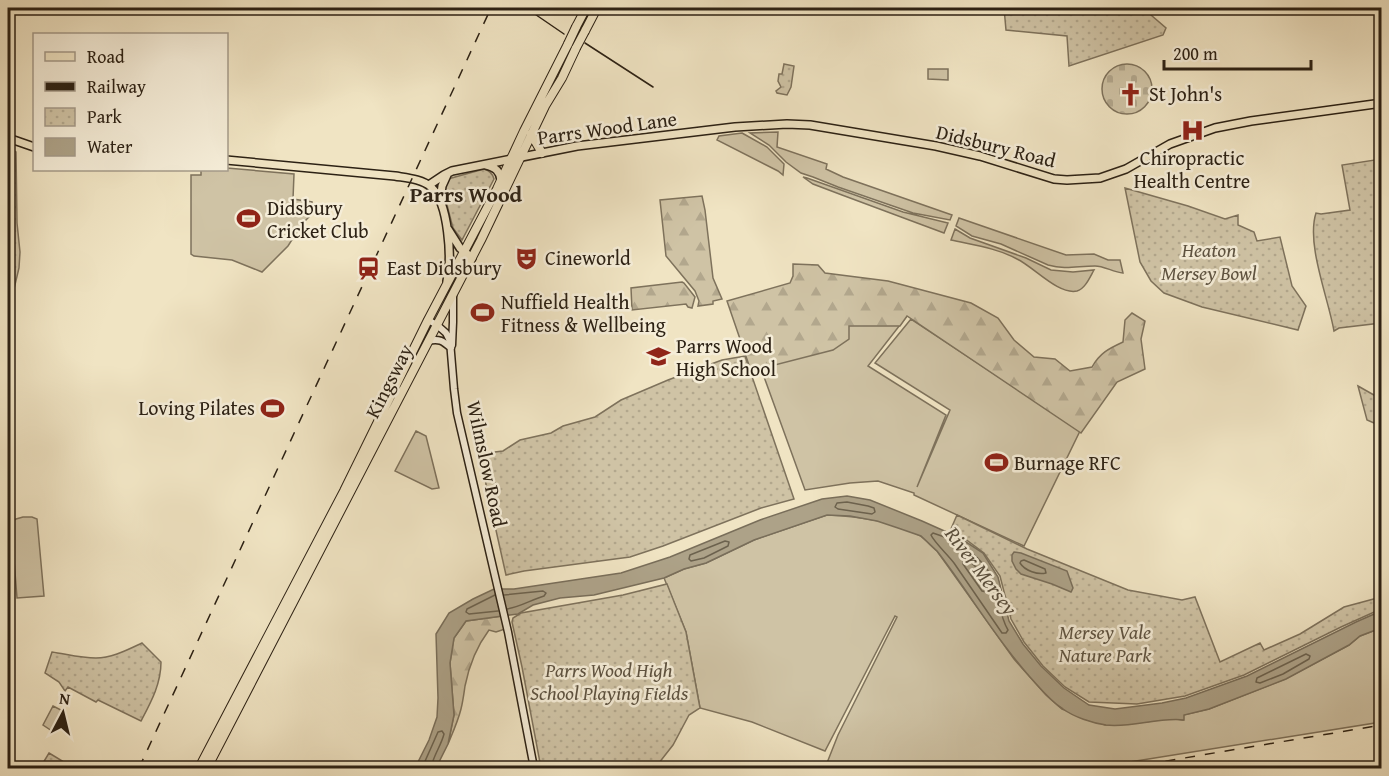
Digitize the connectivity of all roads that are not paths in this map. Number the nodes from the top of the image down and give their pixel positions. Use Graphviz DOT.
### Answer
graph roads {
  1 [pos="586,8"];
  2 [pos="597,8"];
  3 [pos="1382,103"];
  4 [pos="735,127"];
  5 [pos="531,134"];
  6 [pos="8,138"];
  7 [pos="33,147"];
  8 [pos="542,153"];
  9 [pos="521,156"];
  10 [pos="511,158"];
  11 [pos="228,160"];
  12 [pos="484,164"];
  13 [pos="448,172"];
  14 [pos="501,180"];
  15 [pos="429,185"];
  16 [pos="440,201"];
  17 [pos="446,224"];
  18 [pos="464,253"];
  19 [pos="472,258"];
  20 [pos="446,287"];
  21 [pos="453,295"];
  22 [pos="428,320"];
  23 [pos="436,325"];
  24 [pos="428,341"];
  25 [pos="451,349"];
  26 [pos="199,768"];
  27 [pos="207,768"];
  28 [pos="534,768"];
  1 -- 10 [label="highway, Kingsway, bridge"];
  2 -- 5 [label="highway, Kingsway, bridge"];
  3 -- 4 [label="main road, Didsbury Road"];
  4 -- 8 [label="main road, Parrs Wood Lane"];
  5 -- 8 [label="highway"];
  5 -- 9 [label="highway, Kingsway"];
  6 -- 7 [label="main road"];
  8 -- 9 [label="main road, Parrs Wood Lane"];
  9 -- 10 [label="main road, Parrs Wood Lane"];
  9 -- 19 [label="highway, Kingsway"];
  10 -- 12 [label="main road, Parrs Wood Lane"];
  10 -- 14 [label="highway, Kingsway"];
  11 -- 15 [label="main road"];
  12 -- 13 [label="main road, Parrs Wood Lane"];
  12 -- 14 [label="main road"];
  13 -- 15 [label="main road, Parrs Wood Lane"];
  13 -- 16 [label="main road"];
  14 -- 18 [label="highway, Kingsway"];
  15 -- 16 [label="main road"];
  16 -- 17 [label="main road"];
  17 -- 18 [label="main road"];
  17 -- 20 [label="main road"];
  18 -- 19 [label="main road"];
  18 -- 20 [label="highway, Kingsway"];
  19 -- 21 [label="highway, Kingsway"];
  20 -- 22 [label="highway, Kingsway"];
  21 -- 23 [label="highway, Kingsway"];
  21 -- 25 [label="main road, Wilmslow Road"];
  22 -- 23 [label="main road, Wilmslow Road"];
  22 -- 26 [label="highway, Kingsway"];
  23 -- 24 [label="highway, Kingsway"];
  23 -- 25 [label="main road, Wilmslow Road"];
  24 -- 25 [label="main road"];
  24 -- 27 [label="highway, Kingsway"];
  25 -- 28 [label="main road, Wilmslow Road"];
}
